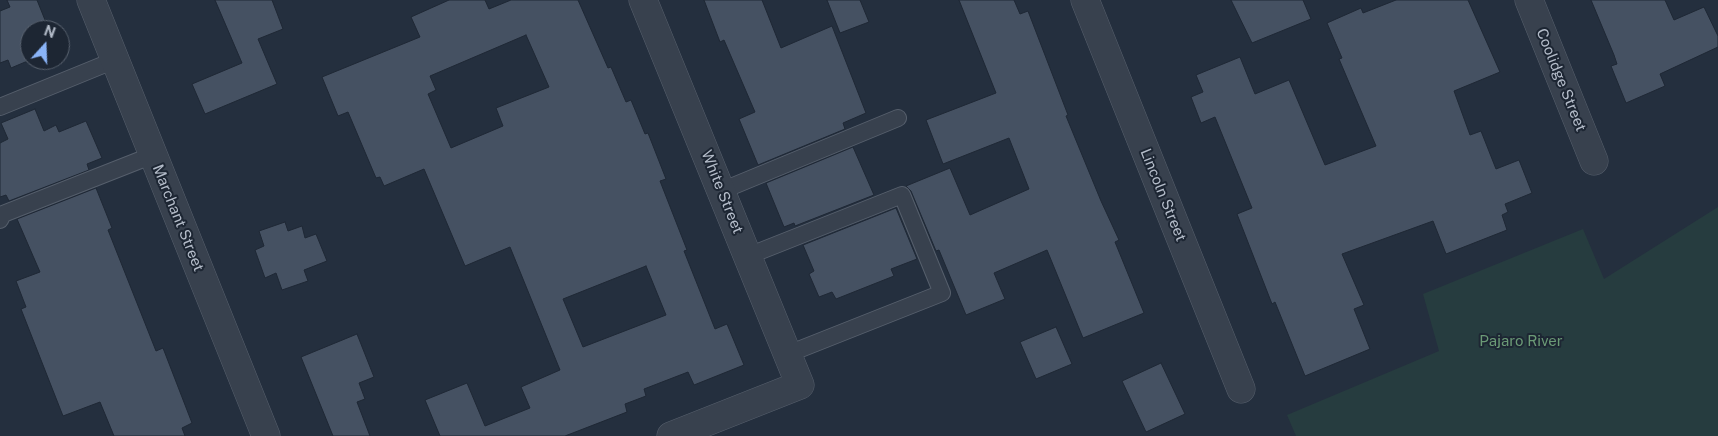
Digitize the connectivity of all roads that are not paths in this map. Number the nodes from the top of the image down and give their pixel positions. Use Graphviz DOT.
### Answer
graph roads {
  1 [pos="91,0"];
  2 [pos="644,0"];
  3 [pos="1085,0"];
  4 [pos="1529,0"];
  5 [pos="115,60"];
  6 [pos="0,108"];
  7 [pos="898,118"];
  8 [pos="153,155"];
  9 [pos="1594,161"];
  10 [pos="721,191"];
  11 [pos="0,220"];
  12 [pos="748,256"];
  13 [pos="788,354"];
  14 [pos="1240,389"];
  15 [pos="266,436"];
  16 [pos="671,436"];
  1 -- 5 [label="street, Marchant Street"];
  2 -- 10 [label="street, White Street"];
  3 -- 14 [label="street, Lincoln Street"];
  4 -- 9 [label="street, Coolidge Street"];
  5 -- 6 [label="lane"];
  5 -- 8 [label="street, Marchant Street"];
  7 -- 10 [label="lane"];
  8 -- 11 [label="lane"];
  8 -- 15 [label="street, Marchant Street"];
  10 -- 12 [label="street, White Street"];
  12 -- 13 [label="street, White Street"];
  12 -- 13 [label="lane"];
  13 -- 16 [label="street, White Street"];
}
